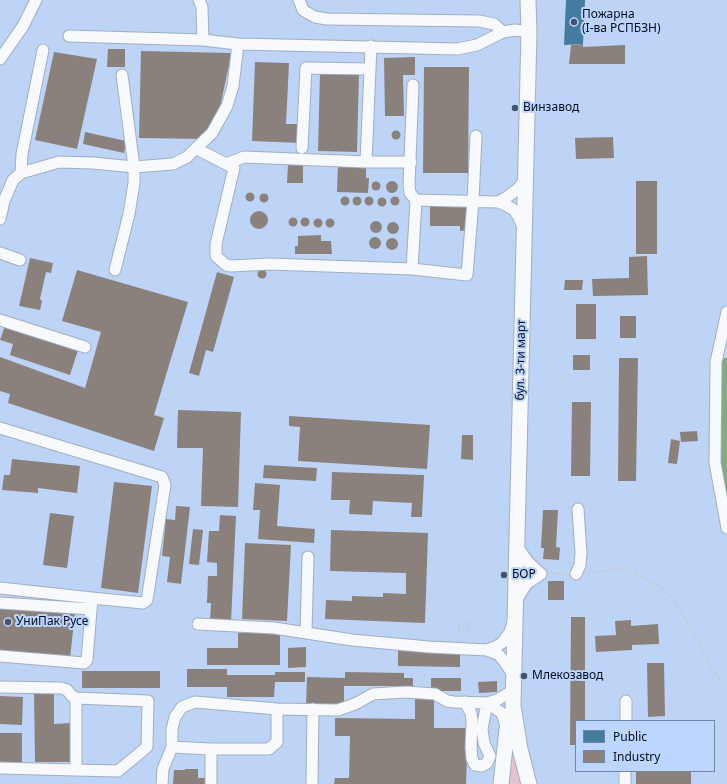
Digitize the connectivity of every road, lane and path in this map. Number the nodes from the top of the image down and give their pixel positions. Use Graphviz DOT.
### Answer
graph roads {
  1 [pos="36,0"];
  2 [pos="199,0"];
  3 [pos="299,0"];
  4 [pos="530,5"];
  5 [pos="503,32"];
  6 [pos="529,32"];
  7 [pos="69,36"];
  8 [pos="203,40"];
  9 [pos="238,44"];
  10 [pos="371,46"];
  11 [pos="43,50"];
  12 [pos="0,59"];
  13 [pos="370,69"];
  14 [pos="122,75"];
  15 [pos="413,85"];
  16 [pos="476,136"];
  17 [pos="302,148"];
  18 [pos="197,149"];
  19 [pos="366,162"];
  20 [pos="411,162"];
  21 [pos="226,164"];
  22 [pos="134,167"];
  23 [pos="21,173"];
  24 [pos="526,177"];
  25 [pos="416,200"];
  26 [pos="473,201"];
  27 [pos="498,202"];
  28 [pos="0,219"];
  29 [pos="524,230"];
  30 [pos="0,253"];
  31 [pos="20,260"];
  32 [pos="412,269"];
  33 [pos="115,270"];
  34 [pos="727,312"];
  35 [pos="0,320"];
  36 [pos="85,347"];
  37 [pos="0,428"];
  38 [pos="578,509"];
  39 [pos="727,528"];
  40 [pos="517,546"];
  41 [pos="308,557"];
  42 [pos="541,574"];
  43 [pos="576,574"];
  44 [pos="0,588"];
  45 [pos="0,603"];
  46 [pos="92,604"];
  47 [pos="515,608"];
  48 [pos="198,624"];
  49 [pos="460,630"];
  50 [pos="306,632"];
  51 [pos="487,650"];
  52 [pos="0,656"];
  53 [pos="514,683"];
  54 [pos="727,686"];
  55 [pos="0,687"];
  56 [pos="76,698"];
  57 [pos="626,701"];
  58 [pos="465,702"];
  59 [pos="487,703"];
  60 [pos="513,706"];
  61 [pos="278,709"];
  62 [pos="313,709"];
  63 [pos="626,720"];
  64 [pos="507,729"];
  65 [pos="172,747"];
  66 [pos="211,749"];
  67 [pos="0,768"];
  68 [pos="76,770"];
  69 [pos="625,772"];
  70 [pos="162,784"];
  71 [pos="211,784"];
  72 [pos="312,784"];
  73 [pos="501,784"];
  74 [pos="529,784"];
  75 [pos="625,784"];
  1 -- 12 [label="street"];
  2 -- 8 [label="street"];
  3 -- 5 [label="street"];
  4 -- 6 [label="main road, бул. 3-ти март"];
  5 -- 6 [label="street"];
  5 -- 10 [label="street"];
  6 -- 24 [label="main road, бул. 3-ти март"];
  7 -- 8 [label="street"];
  8 -- 9 [label="street"];
  9 -- 10 [label="street"];
  9 -- 18 [label="street"];
  10 -- 13 [label="street"];
  11 -- 23 [label="street"];
  13 -- 17 [label="street"];
  13 -- 19 [label="street"];
  14 -- 22 [label="street"];
  15 -- 20 [label="street"];
  16 -- 26 [label="street"];
  18 -- 21 [label="street"];
  18 -- 22 [label="street"];
  19 -- 20 [label="street"];
  19 -- 21 [label="street"];
  20 -- 25 [label="street"];
  21 -- 32 [label="street"];
  22 -- 23 [label="street"];
  22 -- 33 [label="street"];
  23 -- 28 [label="street"];
  24 -- 27 [label="street"];
  24 -- 29 [label="main road, бул. 3-ти март"];
  25 -- 26 [label="street"];
  25 -- 32 [label="street"];
  26 -- 27 [label="street"];
  26 -- 32 [label="street"];
  27 -- 29 [label="street"];
  29 -- 40 [label="main road, бул. 3-ти март"];
  30 -- 31 [label="street"];
  34 -- 39 [label="street"];
  35 -- 36 [label="street"];
  37 -- 46 [label="street"];
  38 -- 43 [label="street"];
  40 -- 42 [label="street"];
  40 -- 47 [label="main road, бул. 3-ти март"];
  41 -- 50 [label="street"];
  42 -- 43 [label="path"];
  42 -- 47 [label="street"];
  43 -- 54 [label="path"];
  44 -- 46 [label="street"];
  45 -- 46 [label="street"];
  46 -- 52 [label="street"];
  47 -- 51 [label="street"];
  47 -- 53 [label="main road, бул. 3-ти март"];
  48 -- 50 [label="street"];
  49 -- 49 [label="path"];
  50 -- 51 [label="street"];
  51 -- 53 [label="street"];
  53 -- 59 [label="street"];
  53 -- 60 [label="main road, бул. 3-ти март"];
  55 -- 56 [label="street"];
  56 -- 68 [label="street"];
  56 -- 68 [label="street"];
  57 -- 63 [label="street"];
  58 -- 59 [label="street"];
  58 -- 59 [label="street"];
  58 -- 62 [label="street"];
  59 -- 64 [label="street"];
  60 -- 64 [label="main road, бул. 3-ти март"];
  60 -- 74 [label="main road, бул. 3-ти март"];
  61 -- 62 [label="street"];
  61 -- 65 [label="street"];
  61 -- 66 [label="street"];
  62 -- 72 [label="street"];
  64 -- 73 [label="main road, бул. 3-ти март"];
  65 -- 66 [label="street"];
  65 -- 70 [label="street"];
  66 -- 71 [label="street"];
  67 -- 68 [label="street"];
  69 -- 75 [label="street"];
}
